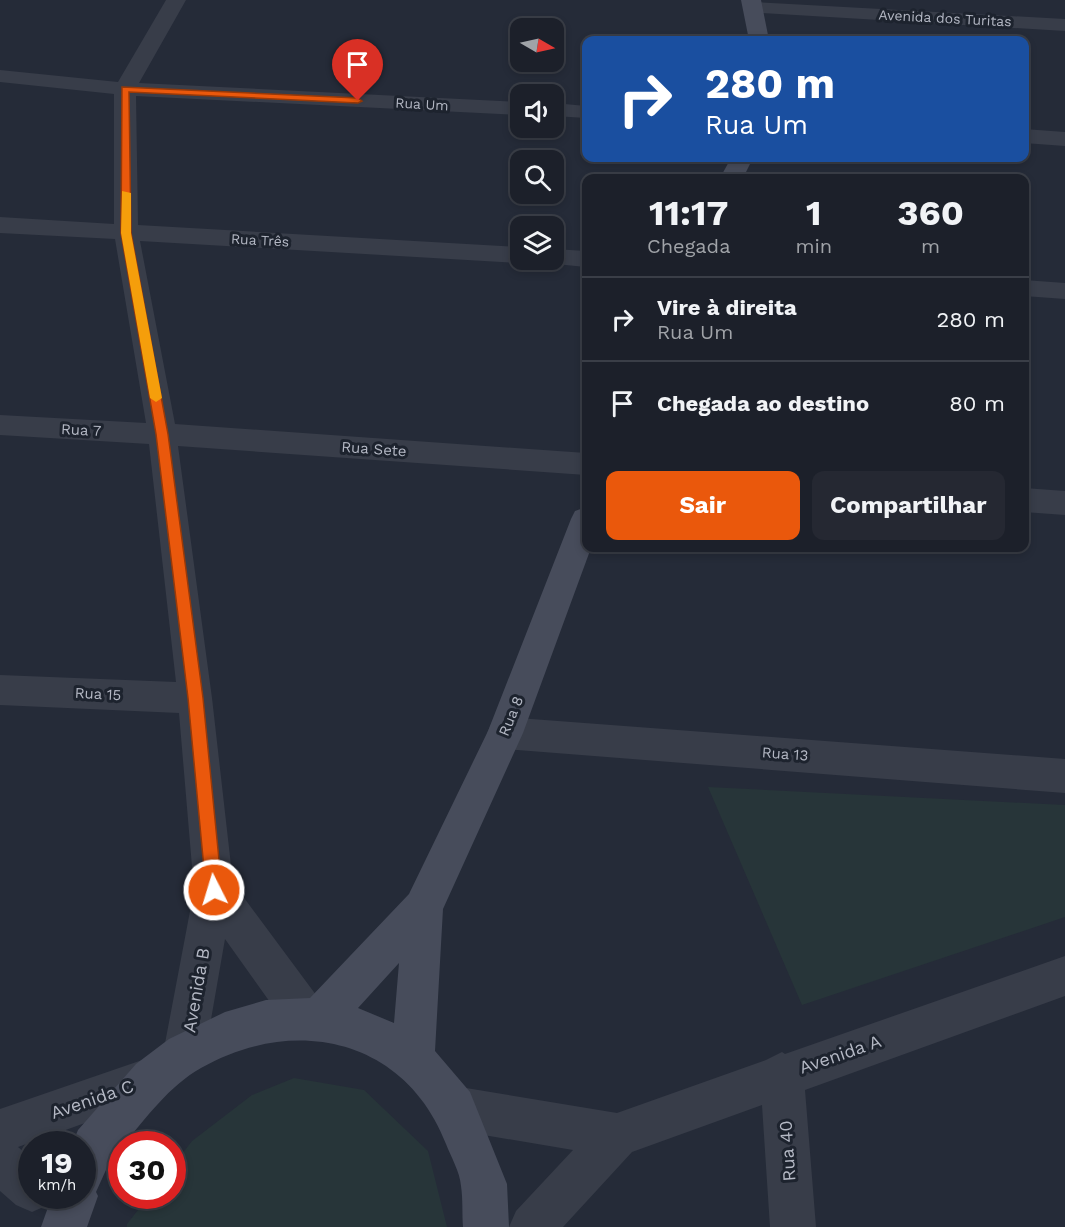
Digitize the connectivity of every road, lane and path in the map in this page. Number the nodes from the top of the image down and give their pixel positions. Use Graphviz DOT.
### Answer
graph roads {
  1 [pos="176,0"];
  2 [pos="752,4"];
  3 [pos="1065,25"];
  4 [pos="758,36"];
  5 [pos="0,76"];
  6 [pos="125,89"];
  7 [pos="510,108"];
  8 [pos="564,111"];
  9 [pos="582,112"];
  10 [pos="1029,136"];
  11 [pos="1065,139"];
  12 [pos="0,225"];
  13 [pos="126,233"];
  14 [pos="510,254"];
  15 [pos="564,258"];
  16 [pos="582,259"];
  17 [pos="1029,288"];
  18 [pos="1065,291"];
  19 [pos="0,425"];
  20 [pos="162,434"];
  21 [pos="582,464"];
  22 [pos="1029,500"];
  23 [pos="1065,503"];
  24 [pos="582,530"];
  25 [pos="0,690"];
  26 [pos="195,698"];
  27 [pos="505,733"];
  28 [pos="1065,776"];
  29 [pos="214,890"];
  30 [pos="423,908"];
  31 [pos="1065,976"];
  32 [pos="313,1019"];
  33 [pos="184,1054"];
  34 [pos="413,1059"];
  35 [pos="782,1074"];
  36 [pos="151,1079"];
  37 [pos="454,1108"];
  38 [pos="0,1131"];
  39 [pos="617,1135"];
  40 [pos="96,1144"];
  41 [pos="0,1161"];
  42 [pos="18,1177"];
  43 [pos="486,1227"];
  44 [pos="532,1227"];
  45 [pos="793,1227"];
  1 -- 6 [label="street"];
  2 -- 3 [label="street, Avenida dos Turitas"];
  2 -- 4 [label="street"];
  5 -- 6 [label="street, Rua Um"];
  6 -- 7 [label="street, Rua Um"];
  6 -- 13 [label="street, Avenida B"];
  8 -- 9 [label="street"];
  10 -- 11 [label="street"];
  12 -- 13 [label="street, Rua Três"];
  13 -- 14 [label="street, Rua Três"];
  13 -- 20 [label="street, Avenida B"];
  15 -- 16 [label="street"];
  17 -- 18 [label="street"];
  19 -- 20 [label="street, Rua 7"];
  20 -- 21 [label="street, Rua Sete"];
  20 -- 26 [label="street, Avenida B"];
  22 -- 23 [label="street"];
  24 -- 27 [label="street, Rua 8"];
  25 -- 26 [label="street, Rua 15"];
  26 -- 29 [label="street, Avenida B"];
  27 -- 28 [label="street, Rua 13"];
  27 -- 30 [label="street, Rua 8"];
  29 -- 32 [label="street"];
  29 -- 33 [label="street, Avenida B"];
  30 -- 32 [label="street, Rua 8"];
  30 -- 34 [label="street, Rua 8"];
  31 -- 35 [label="street, Avenida A"];
  32 -- 33 [label="street"];
  32 -- 34 [label="street"];
  33 -- 36 [label="street"];
  34 -- 37 [label="street"];
  35 -- 39 [label="street, Avenida A"];
  35 -- 45 [label="street, Rua 40"];
  36 -- 38 [label="street, Avenida C"];
  36 -- 40 [label="street"];
  37 -- 39 [label="street, Avenida A"];
  37 -- 43 [label="street"];
  39 -- 44 [label="street, Avenida A"];
  41 -- 42 [label="street"];
}
